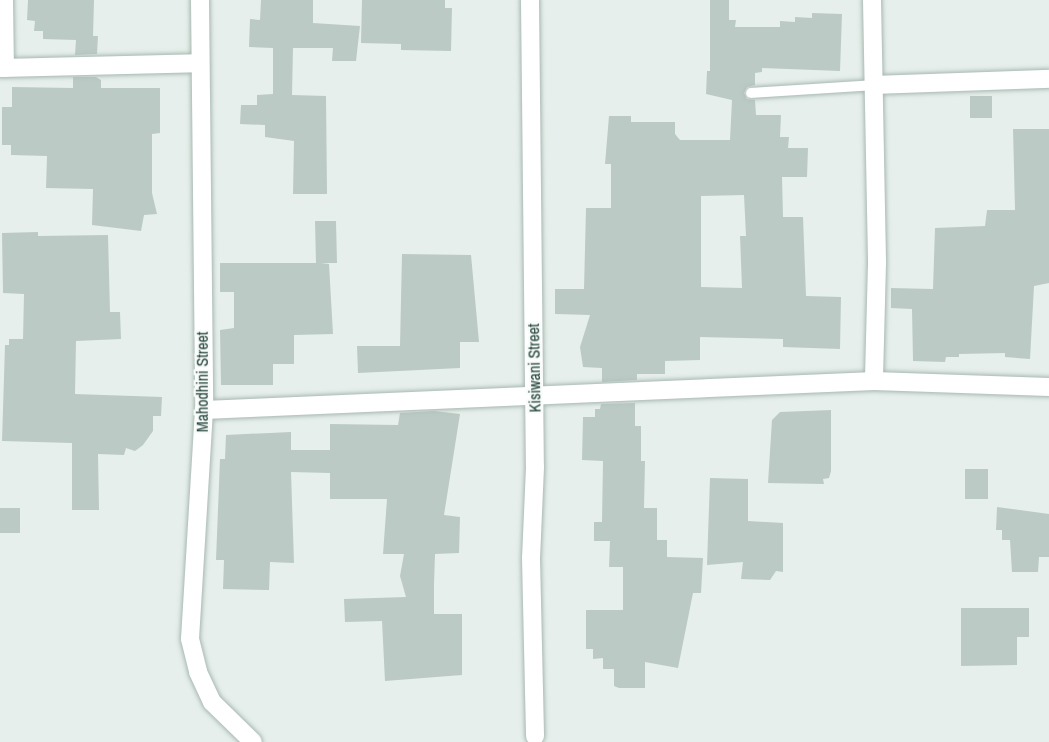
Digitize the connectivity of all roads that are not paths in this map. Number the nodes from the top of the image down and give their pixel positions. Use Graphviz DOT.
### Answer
graph roads {
  1 [pos="4,0"];
  2 [pos="200,0"];
  3 [pos="530,0"];
  4 [pos="872,0"];
  5 [pos="198,63"];
  6 [pos="2,68"];
  7 [pos="1049,79"];
  8 [pos="875,85"];
  9 [pos="751,93"];
  10 [pos="874,381"];
  11 [pos="1049,387"];
  12 [pos="534,394"];
  13 [pos="204,410"];
  14 [pos="535,736"];
  15 [pos="253,742"];
  1 -- 6 [label="street"];
  2 -- 5 [label="street, Mahodhini Street"];
  3 -- 12 [label="street, Kisiwani Street"];
  4 -- 8 [label="street"];
  5 -- 6 [label="street"];
  5 -- 13 [label="street, Mahodhini Street"];
  7 -- 8 [label="street"];
  8 -- 9 [label="lane"];
  8 -- 10 [label="street"];
  10 -- 11 [label="street"];
  10 -- 12 [label="street"];
  12 -- 13 [label="street"];
  12 -- 14 [label="street, Kisiwani Street"];
  13 -- 15 [label="street, Mahodhini Street"];
}
